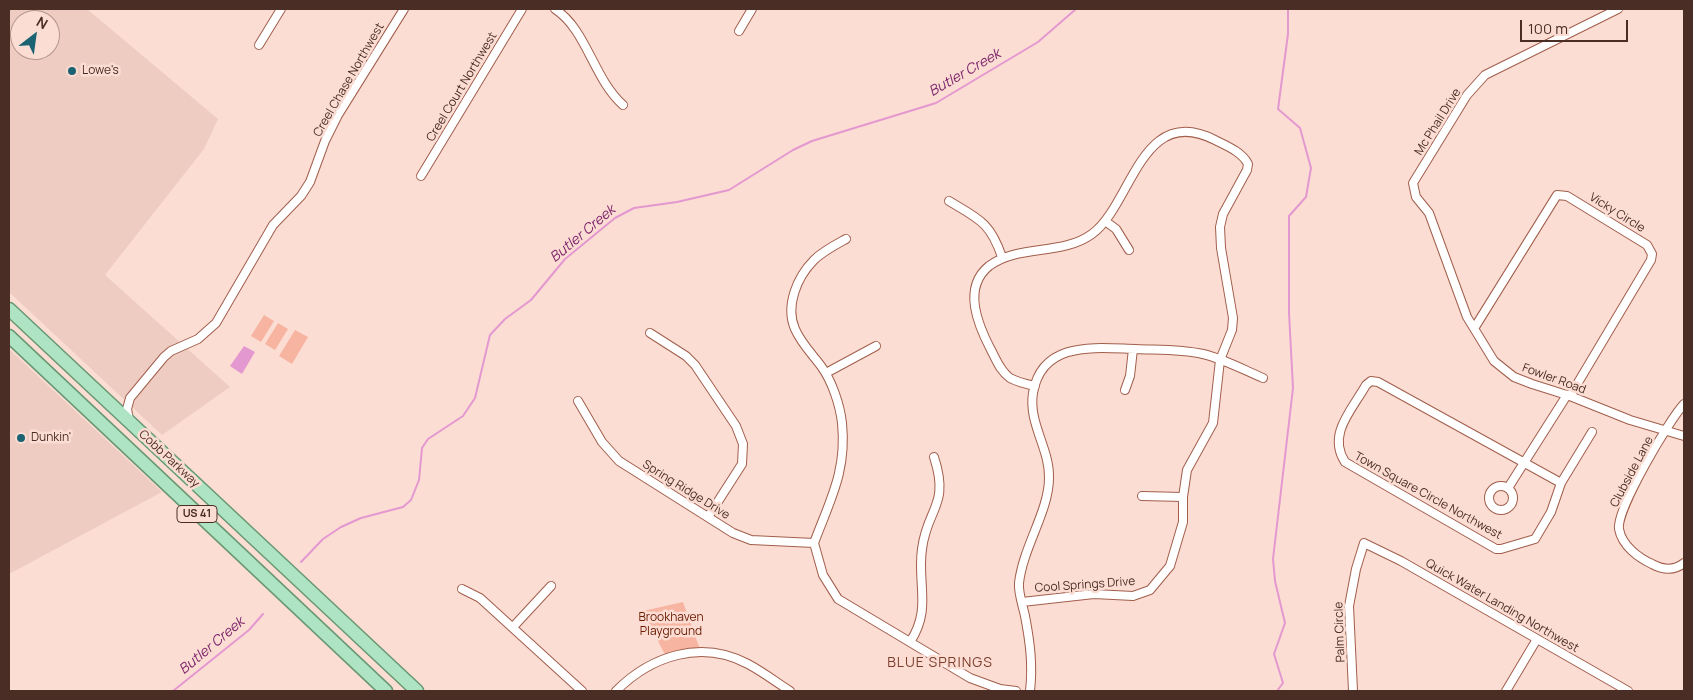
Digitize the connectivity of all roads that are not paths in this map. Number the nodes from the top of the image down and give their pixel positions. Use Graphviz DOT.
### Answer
graph roads {
  1 [pos="281,9"];
  2 [pos="404,9"];
  3 [pos="522,9"];
  4 [pos="555,9"];
  5 [pos="752,9"];
  6 [pos="1618,9"];
  7 [pos="739,31"];
  8 [pos="259,45"];
  9 [pos="623,105"];
  10 [pos="421,176"];
  11 [pos="1413,183"];
  12 [pos="949,201"];
  13 [pos="1104,221"];
  14 [pos="846,239"];
  15 [pos="1129,250"];
  16 [pos="1002,257"];
  17 [pos="9,309"];
  18 [pos="1475,327"];
  19 [pos="650,333"];
  20 [pos="9,336"];
  21 [pos="876,346"];
  22 [pos="1133,349"];
  23 [pos="1220,360"];
  24 [pos="826,374"];
  25 [pos="1263,378"];
  26 [pos="1035,386"];
  27 [pos="1125,390"];
  28 [pos="1569,396"];
  29 [pos="578,401"];
  30 [pos="1684,404"];
  31 [pos="130,422"];
  32 [pos="1667,431"];
  33 [pos="1592,432"];
  34 [pos="1684,436"];
  35 [pos="934,457"];
  36 [pos="1524,462"];
  37 [pos="1561,483"];
  38 [pos="1508,488"];
  39 [pos="1142,496"];
  40 [pos="1183,497"];
  41 [pos="708,517"];
  42 [pos="1364,543"];
  43 [pos="814,544"];
  44 [pos="1684,563"];
  45 [pos="551,586"];
  46 [pos="462,589"];
  47 [pos="1022,602"];
  48 [pos="512,626"];
  49 [pos="1537,639"];
  50 [pos="910,642"];
  51 [pos="1623,690"];
  52 [pos="386,691"];
  53 [pos="417,691"];
  54 [pos="582,691"];
  55 [pos="616,691"];
  56 [pos="790,691"];
  57 [pos="1016,691"];
  58 [pos="1030,691"];
  59 [pos="1353,691"];
  60 [pos="1506,691"];
  1 -- 8 [label="street"];
  2 -- 31 [label="street, Creel Chase Northwest"];
  3 -- 10 [label="street, Creel Court Northwest"];
  4 -- 9 [label="street"];
  5 -- 7 [label="street"];
  6 -- 11 [label="street, Mc Phail Drive"];
  11 -- 18 [label="street, Fowler Road"];
  12 -- 16 [label="street"];
  13 -- 15 [label="street"];
  13 -- 16 [label="street, Cool Springs Drive"];
  13 -- 23 [label="street, Cool Springs Drive"];
  14 -- 24 [label="street"];
  16 -- 26 [label="street, Cool Springs Drive"];
  17 -- 31 [label="main road, Cobb Parkway / US 41"];
  18 -- 28 [label="street, Fowler Road"];
  18 -- 28 [label="street, Vicky Circle"];
  19 -- 41 [label="street"];
  20 -- 52 [label="main road, Cobb Parkway / US 41"];
  21 -- 24 [label="street"];
  22 -- 23 [label="street"];
  22 -- 26 [label="street"];
  22 -- 27 [label="street"];
  23 -- 25 [label="street"];
  23 -- 40 [label="street, Cool Springs Drive"];
  24 -- 43 [label="street"];
  26 -- 47 [label="street"];
  28 -- 32 [label="street, Fowler Road"];
  28 -- 36 [label="street"];
  29 -- 41 [label="street, Spring Ridge Drive"];
  30 -- 32 [label="street, Clubside Lane"];
  31 -- 53 [label="main road, Cobb Parkway / US 41"];
  32 -- 34 [label="street, Fowler Road"];
  32 -- 44 [label="street, Clubside Lane"];
  33 -- 37 [label="street, Town Square Circle Northwest"];
  35 -- 50 [label="street"];
  36 -- 37 [label="street, Town Square Circle Northwest"];
  36 -- 37 [label="street, Town Square Circle Northwest"];
  36 -- 38 [label="street"];
  39 -- 40 [label="street"];
  40 -- 47 [label="street, Cool Springs Drive"];
  41 -- 43 [label="street, Spring Ridge Drive"];
  42 -- 49 [label="street, Quick Water Landing Northwest"];
  42 -- 59 [label="street, Palm Circle"];
  43 -- 50 [label="street"];
  45 -- 48 [label="street"];
  46 -- 48 [label="street"];
  47 -- 58 [label="street"];
  48 -- 54 [label="street"];
  49 -- 51 [label="street, Quick Water Landing Northwest"];
  49 -- 60 [label="street"];
  50 -- 57 [label="street"];
  55 -- 56 [label="street"];
}
